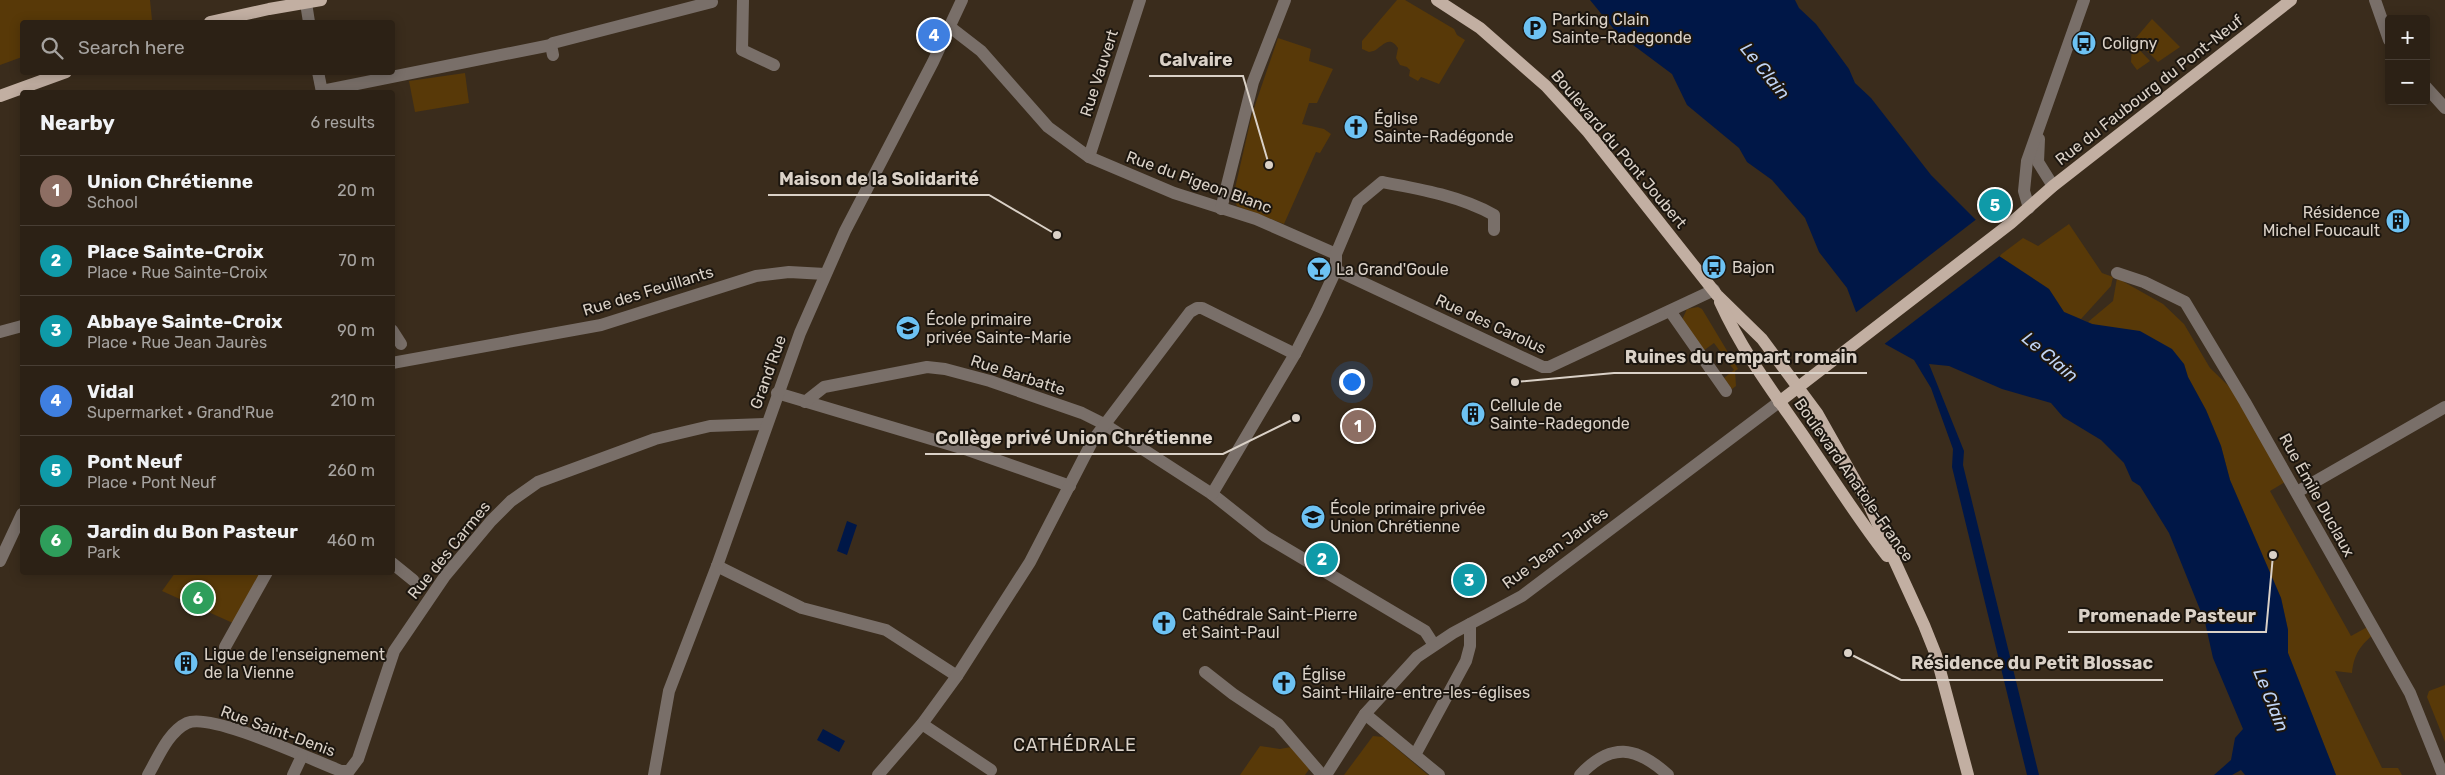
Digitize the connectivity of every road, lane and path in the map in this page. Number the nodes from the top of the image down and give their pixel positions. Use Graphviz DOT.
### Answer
graph roads {
  1 [pos="321,0"];
  2 [pos="743,0"];
  3 [pos="962,0"];
  4 [pos="1140,0"];
  5 [pos="1285,0"];
  6 [pos="1437,0"];
  7 [pos="2084,0"];
  8 [pos="2291,0"];
  9 [pos="2375,0"];
  10 [pos="306,2"];
  11 [pos="712,2"];
  12 [pos="220,20"];
  13 [pos="309,20"];
  14 [pos="950,27"];
  15 [pos="2385,29"];
  16 [pos="774,65"];
  17 [pos="58,75"];
  18 [pos="319,75"];
  19 [pos="21,90"];
  20 [pos="322,90"];
  21 [pos="334,90"];
  22 [pos="18,91"];
  23 [pos="2430,91"];
  24 [pos="0,96"];
  25 [pos="0,100"];
  26 [pos="2445,108"];
  27 [pos="2040,124"];
  28 [pos="1089,157"];
  29 [pos="2053,186"];
  30 [pos="2029,208"];
  31 [pos="1221,209"];
  32 [pos="1494,230"];
  33 [pos="1336,254"];
  34 [pos="1336,270"];
  35 [pos="2117,272"];
  36 [pos="825,274"];
  37 [pos="1716,292"];
  38 [pos="1670,311"];
  39 [pos="20,327"];
  40 [pos="0,332"];
  41 [pos="395,335"];
  42 [pos="401,344"];
  43 [pos="1295,354"];
  44 [pos="395,362"];
  45 [pos="1798,387"];
  46 [pos="1726,391"];
  47 [pos="777,394"];
  48 [pos="805,402"];
  49 [pos="1779,402"];
  50 [pos="2445,407"];
  51 [pos="766,424"];
  52 [pos="1104,424"];
  53 [pos="1070,486"];
  54 [pos="2297,492"];
  55 [pos="1212,494"];
  56 [pos="20,518"];
  57 [pos="0,561"];
  58 [pos="395,566"];
  59 [pos="717,566"];
  60 [pos="265,575"];
  61 [pos="1902,577"];
  62 [pos="412,580"];
  63 [pos="1470,624"];
  64 [pos="1434,645"];
  65 [pos="225,647"];
  66 [pos="1205,672"];
  67 [pos="956,676"];
  68 [pos="1365,714"];
  69 [pos="922,724"];
  70 [pos="1415,755"];
  71 [pos="302,756"];
  72 [pos="358,759"];
  73 [pos="991,770"];
  74 [pos="148,775"];
  75 [pos="293,775"];
  76 [pos="654,775"];
  77 [pos="878,775"];
  78 [pos="1324,775"];
  79 [pos="1439,775"];
  80 [pos="1580,775"];
  81 [pos="1668,775"];
  82 [pos="1968,775"];
  83 [pos="2443,775"];
  1 -- 10 [label="main road"];
  2 -- 16 [label="street"];
  3 -- 14 [label="street, Grand'Rue"];
  4 -- 28 [label="street, Rue Vauvert"];
  5 -- 31 [label="street"];
  6 -- 37 [label="main road, Boulevard du Pont Joubert"];
  7 -- 27 [label="street"];
  8 -- 29 [label="main road, Rue du Faubourg du Pont-Neuf"];
  9 -- 15 [label="street"];
  10 -- 12 [label="main road"];
  10 -- 13 [label="street"];
  11 -- 21 [label="street"];
  14 -- 28 [label="street, Rue du Pigeon Blanc"];
  14 -- 36 [label="street, Grand'Rue"];
  17 -- 19 [label="main road"];
  18 -- 20 [label="street"];
  22 -- 24 [label="main road"];
  22 -- 25 [label="main road"];
  23 -- 26 [label="street"];
  27 -- 29 [label="street"];
  27 -- 30 [label="street"];
  28 -- 31 [label="street, Rue du Pigeon Blanc"];
  29 -- 30 [label="main road, Rue du Faubourg du Pont-Neuf"];
  30 -- 45 [label="main road, Rue du Faubourg du Pont-Neuf"];
  31 -- 33 [label="street, Rue du Pigeon Blanc"];
  32 -- 33 [label="street"];
  33 -- 34 [label="street"];
  34 -- 38 [label="street, Rue des Carolus"];
  34 -- 43 [label="street"];
  35 -- 54 [label="street, Rue Émile Duclaux"];
  36 -- 44 [label="street, Rue des Feuillants"];
  36 -- 47 [label="street, Grand'Rue"];
  37 -- 38 [label="street, Rue des Carolus"];
  37 -- 45 [label="main road, Boulevard du Pont Joubert"];
  37 -- 49 [label="main road, Boulevard du Pont Joubert"];
  38 -- 46 [label="street"];
  39 -- 40 [label="street"];
  41 -- 42 [label="street"];
  43 -- 52 [label="street"];
  43 -- 55 [label="street"];
  45 -- 49 [label="main road, Rue du Faubourg du Pont-Neuf"];
  45 -- 61 [label="main road, Boulevard Anatole-France"];
  47 -- 48 [label="street"];
  47 -- 51 [label="street, Grand'Rue"];
  48 -- 52 [label="street, Rue Barbatte"];
  48 -- 53 [label="street"];
  49 -- 61 [label="main road, Boulevard Anatole-France"];
  49 -- 63 [label="street, Rue Jean Jaurès"];
  50 -- 54 [label="street"];
  51 -- 59 [label="street, Grand'Rue"];
  51 -- 72 [label="street, Rue des Carmes"];
  52 -- 53 [label="street"];
  52 -- 55 [label="street, Rue Barbatte"];
  53 -- 67 [label="street"];
  54 -- 83 [label="street, Rue Émile Duclaux"];
  55 -- 64 [label="street, Rue Barbatte"];
  56 -- 57 [label="street"];
  58 -- 62 [label="street"];
  59 -- 67 [label="street"];
  59 -- 76 [label="street, Grand'Rue"];
  60 -- 65 [label="street"];
  61 -- 82 [label="main road, Boulevard Anatole-France"];
  63 -- 64 [label="street, Rue Jean Jaurès"];
  63 -- 70 [label="street"];
  64 -- 68 [label="street, Rue Jean Jaurès"];
  66 -- 78 [label="street"];
  67 -- 69 [label="street"];
  68 -- 70 [label="street"];
  68 -- 78 [label="street, Rue Jean Jaurès"];
  69 -- 73 [label="street"];
  69 -- 77 [label="street"];
  70 -- 79 [label="street"];
  71 -- 72 [label="street, Rue Saint-Denis"];
  71 -- 74 [label="street, Rue Saint-Denis"];
  71 -- 75 [label="street"];
  80 -- 81 [label="street"];
}
